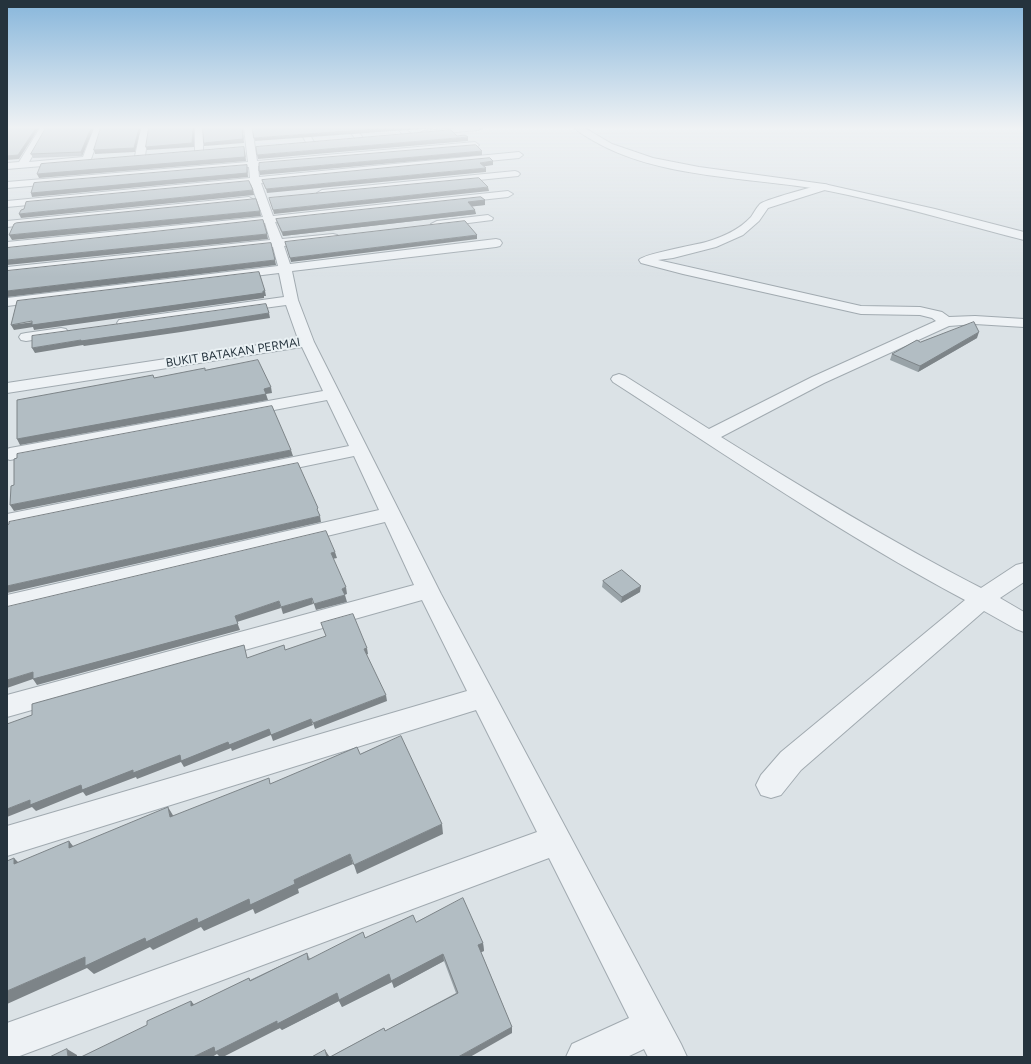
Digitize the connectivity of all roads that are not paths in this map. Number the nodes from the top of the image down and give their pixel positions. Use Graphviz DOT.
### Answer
graph roads {
  1 [pos="96,178"];
  2 [pos="280,178"];
  3 [pos="478,178"];
  4 [pos="756,178"];
  5 [pos="255,180"];
  6 [pos="7,186"];
  7 [pos="824,187"];
  8 [pos="310,194"];
  9 [pos="508,194"];
  10 [pos="267,198"];
  11 [pos="7,204"];
  12 [pos="269,218"];
  13 [pos="488,218"];
  14 [pos="7,224"];
  15 [pos="425,226"];
  16 [pos="346,235"];
  17 [pos="1024,236"];
  18 [pos="277,242"];
  19 [pos="496,243"];
  20 [pos="7,246"];
  21 [pos="286,268"];
  22 [pos="7,271"];
  23 [pos="292,300"];
  24 [pos="7,302"];
  25 [pos="946,322"];
  26 [pos="1024,323"];
  27 [pos="112,325"];
  28 [pos="73,331"];
  29 [pos="26,337"];
  30 [pos="306,342"];
  31 [pos="619,379"];
  32 [pos="7,388"];
  33 [pos="332,394"];
  34 [pos="709,436"];
  35 [pos="360,449"];
  36 [pos="10,454"];
  37 [pos="392,514"];
  38 [pos="7,521"];
  39 [pos="1024,571"];
  40 [pos="428,590"];
  41 [pos="982,599"];
  42 [pos="7,604"];
  43 [pos="1024,623"];
  44 [pos="483,697"];
  45 [pos="7,706"];
  46 [pos="771,785"];
  47 [pos="558,840"];
  48 [pos="7,841"];
  49 [pos="652,1026"];
  50 [pos="7,1042"];
  51 [pos="585,1057"];
  52 [pos="668,1057"];
  1 -- 6 [label="street"];
  2 -- 5 [label="street"];
  3 -- 8 [label="street"];
  4 -- 7 [label="street"];
  5 -- 10 [label="street, BUKIT BATAKAN PERMAI"];
  5 -- 11 [label="street"];
  7 -- 17 [label="street"];
  7 -- 25 [label="street"];
  9 -- 12 [label="street"];
  10 -- 12 [label="street, BUKIT BATAKAN PERMAI"];
  10 -- 14 [label="street"];
  12 -- 18 [label="street, BUKIT BATAKAN PERMAI"];
  12 -- 20 [label="street"];
  13 -- 15 [label="street"];
  16 -- 18 [label="street"];
  18 -- 21 [label="street, BUKIT BATAKAN PERMAI"];
  18 -- 22 [label="street"];
  19 -- 21 [label="street"];
  21 -- 23 [label="street, BUKIT BATAKAN PERMAI"];
  21 -- 24 [label="street"];
  23 -- 27 [label="street"];
  23 -- 30 [label="street, BUKIT BATAKAN PERMAI"];
  25 -- 26 [label="street"];
  25 -- 34 [label="street"];
  28 -- 29 [label="street"];
  30 -- 32 [label="street, BUKIT BATAKAN PERMAI"];
  30 -- 33 [label="street"];
  31 -- 34 [label="street"];
  33 -- 35 [label="street"];
  33 -- 36 [label="street"];
  34 -- 41 [label="street"];
  35 -- 37 [label="street"];
  35 -- 38 [label="street"];
  37 -- 40 [label="street"];
  37 -- 42 [label="street"];
  39 -- 41 [label="street"];
  40 -- 44 [label="street"];
  40 -- 45 [label="street"];
  41 -- 43 [label="street"];
  41 -- 46 [label="street"];
  44 -- 47 [label="street"];
  44 -- 48 [label="street"];
  47 -- 49 [label="street"];
  47 -- 50 [label="street"];
  49 -- 51 [label="street"];
  49 -- 52 [label="street"];
}
